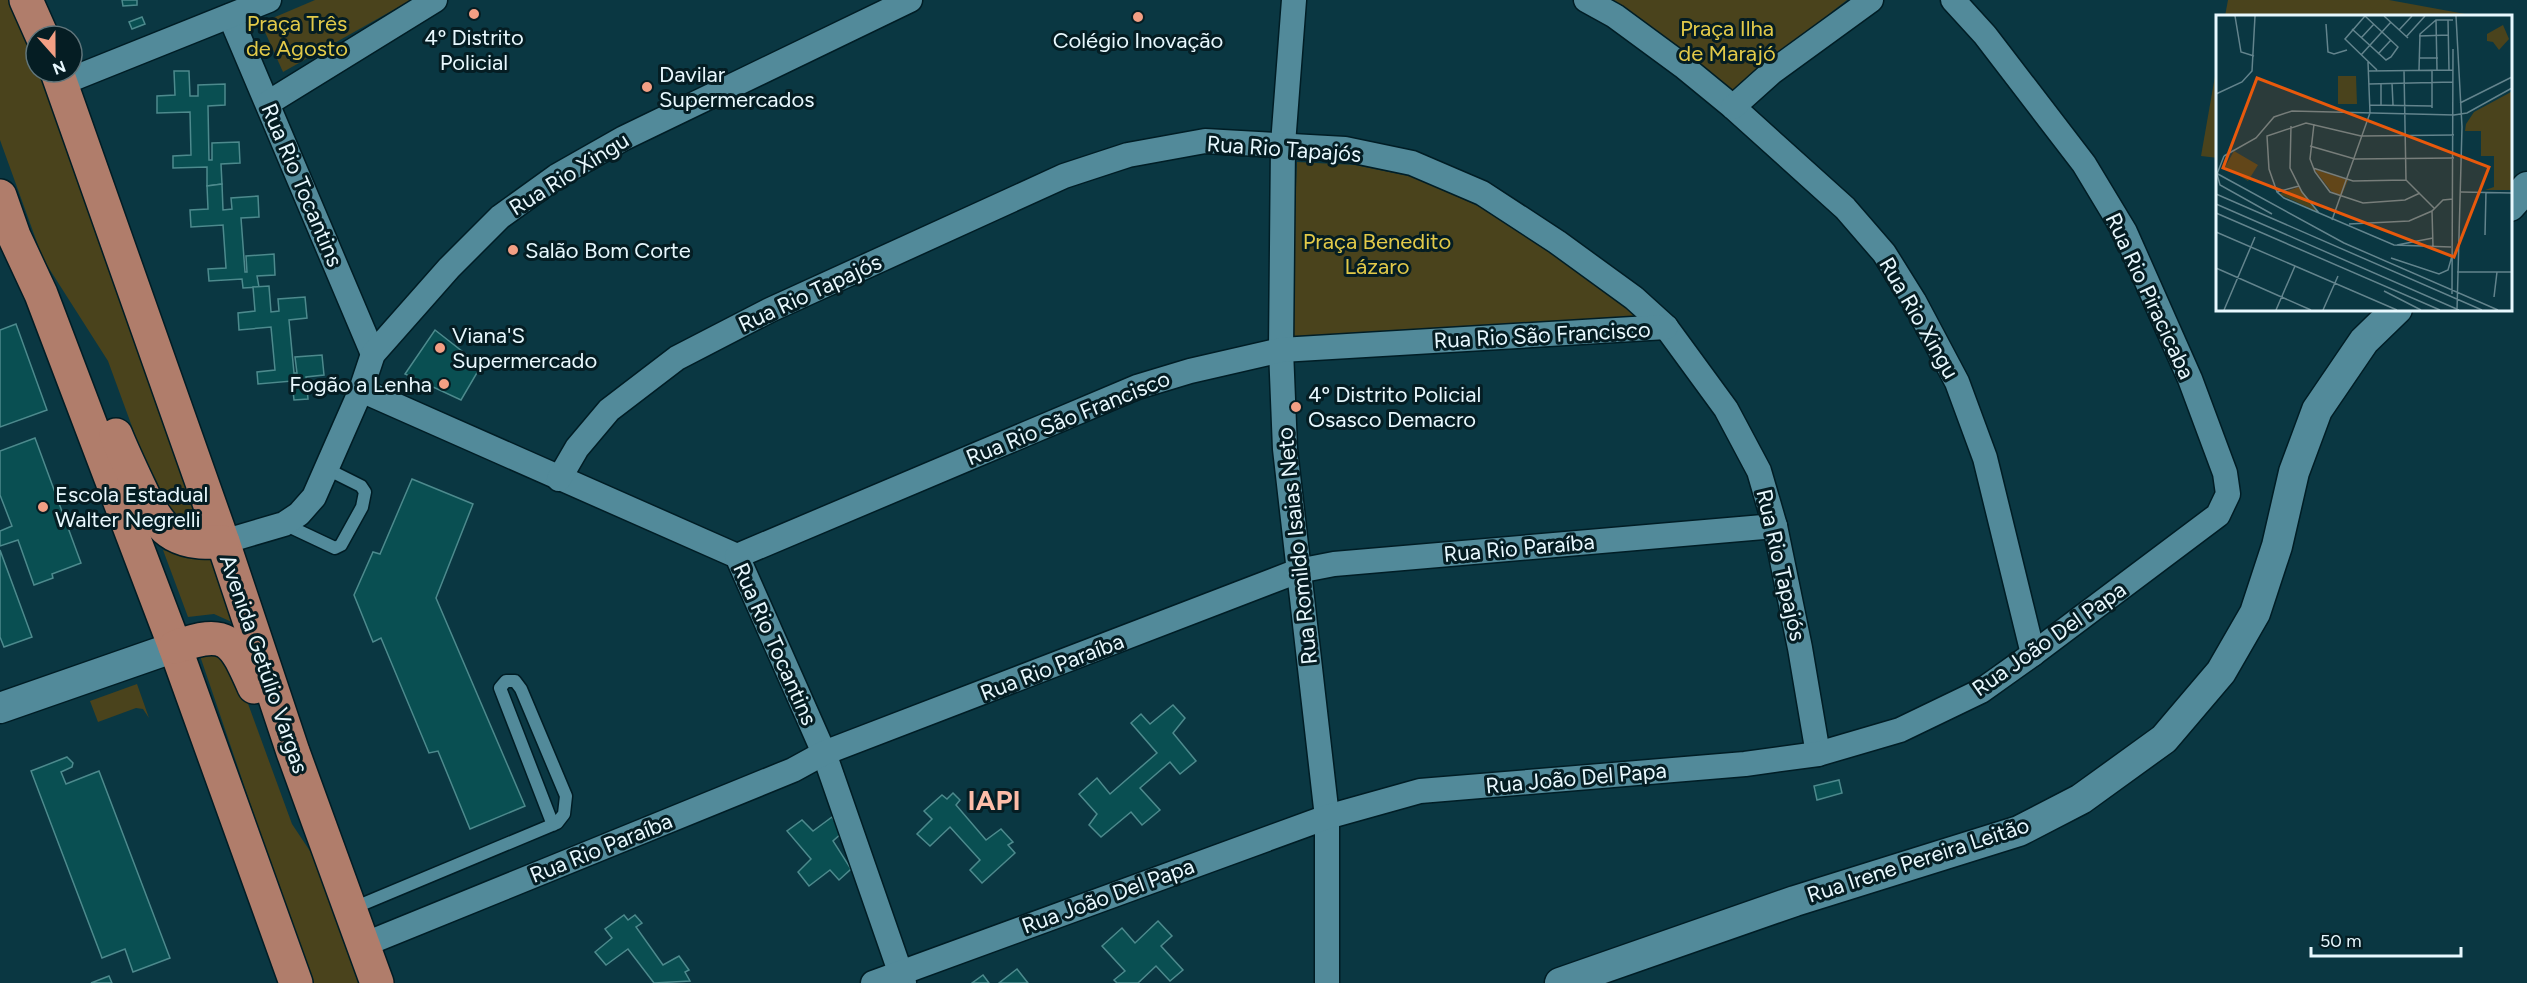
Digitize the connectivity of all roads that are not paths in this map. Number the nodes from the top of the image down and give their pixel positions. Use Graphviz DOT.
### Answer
graph roads {
  1 [pos="26,0"];
  2 [pos="269,0"];
  3 [pos="435,0"];
  4 [pos="910,0"];
  5 [pos="1294,0"];
  6 [pos="1587,0"];
  7 [pos="1871,0"];
  8 [pos="1953,0"];
  9 [pos="230,16"];
  10 [pos="37,24"];
  11 [pos="84,68"];
  12 [pos="61,84"];
  13 [pos="268,103"];
  14 [pos="1733,107"];
  15 [pos="1283,144"];
  16 [pos="2527,187"];
  17 [pos="0,196"];
  18 [pos="2512,205"];
  19 [pos="2527,211"];
  20 [pos="2512,218"];
  21 [pos="41,294"];
  22 [pos="2396,310"];
  23 [pos="1666,327"];
  24 [pos="1281,350"];
  25 [pos="373,354"];
  26 [pos="361,390"];
  27 [pos="327,469"];
  28 [pos="560,479"];
  29 [pos="2228,494"];
  30 [pos="284,524"];
  31 [pos="1775,526"];
  32 [pos="223,542"];
  33 [pos="737,556"];
  34 [pos="1298,571"];
  35 [pos="175,647"];
  36 [pos="2033,654"];
  37 [pos="0,708"];
  38 [pos="293,752"];
  39 [pos="824,753"];
  40 [pos="1818,754"];
  41 [pos="1327,817"];
  42 [pos="553,825"];
  43 [pos="350,909"];
  44 [pos="363,945"];
  45 [pos="902,977"];
  46 [pos="296,983"];
  47 [pos="377,983"];
  48 [pos="873,983"];
  49 [pos="1327,983"];
  50 [pos="1560,983"];
  1 -- 10 [label="main road"];
  2 -- 9 [label="street"];
  3 -- 13 [label="street"];
  4 -- 25 [label="street, Rua Rio Xingu"];
  5 -- 15 [label="street, Rua Romildo Isaias Neto"];
  6 -- 14 [label="street, Rua Rio Xingu"];
  7 -- 14 [label="street"];
  8 -- 29 [label="street, Rua Rio Piracicaba"];
  9 -- 11 [label="street"];
  9 -- 13 [label="street, Rua Rio Tocantins"];
  12 -- 32 [label="main road, Avenida Getúlio Vargas"];
  13 -- 25 [label="street, Rua Rio Tocantins"];
  14 -- 36 [label="street, Rua Rio Xingu"];
  15 -- 23 [label="street, Rua Rio Tapajós"];
  15 -- 24 [label="street, Rua Romildo Isaias Neto"];
  15 -- 28 [label="street, Rua Rio Tapajós"];
  16 -- 18 [label="street"];
  17 -- 21 [label="main road"];
  19 -- 20 [label="street"];
  21 -- 32 [label="main road"];
  21 -- 35 [label="main road"];
  22 -- 50 [label="street, Rua Irene Pereira Leitão"];
  23 -- 24 [label="street, Rua Rio São Francisco"];
  23 -- 31 [label="street, Rua Rio Tapajós"];
  24 -- 33 [label="street, Rua Rio São Francisco"];
  24 -- 34 [label="street, Rua Romildo Isaias Neto"];
  25 -- 26 [label="street, Rua Rio Xingu"];
  26 -- 27 [label="street, Rua Rio Xingu"];
  26 -- 28 [label="street, Rua Rio Tocantins"];
  27 -- 30 [label="street, Rua Rio Xingu"];
  27 -- 30 [label="lane"];
  28 -- 33 [label="street, Rua Rio Tocantins"];
  29 -- 36 [label="street, Rua João Del Papa"];
  30 -- 32 [label="street, Rua Rio Xingu"];
  31 -- 34 [label="street, Rua Rio Paraíba"];
  31 -- 40 [label="street, Rua Rio Tapajós"];
  32 -- 38 [label="main road, Avenida Getúlio Vargas"];
  33 -- 39 [label="street, Rua Rio Tocantins"];
  34 -- 39 [label="street, Rua Rio Paraíba"];
  34 -- 41 [label="street, Rua Romildo Isaias Neto"];
  35 -- 37 [label="street"];
  35 -- 38 [label="main road"];
  35 -- 46 [label="main road"];
  36 -- 40 [label="street, Rua João Del Papa"];
  38 -- 43 [label="main road, Avenida Getúlio Vargas"];
  39 -- 44 [label="street, Rua Rio Paraíba"];
  39 -- 45 [label="street, Rua Rio Tocantins"];
  40 -- 41 [label="street, Rua João Del Papa"];
  41 -- 45 [label="street, Rua João Del Papa"];
  41 -- 49 [label="street, Rua Romildo Isaias Neto"];
  42 -- 42 [label="lane"];
  42 -- 43 [label="lane"];
  43 -- 44 [label="main road, Avenida Getúlio Vargas"];
  44 -- 47 [label="main road, Avenida Getúlio Vargas"];
  45 -- 48 [label="street, Rua João Del Papa"];
}
